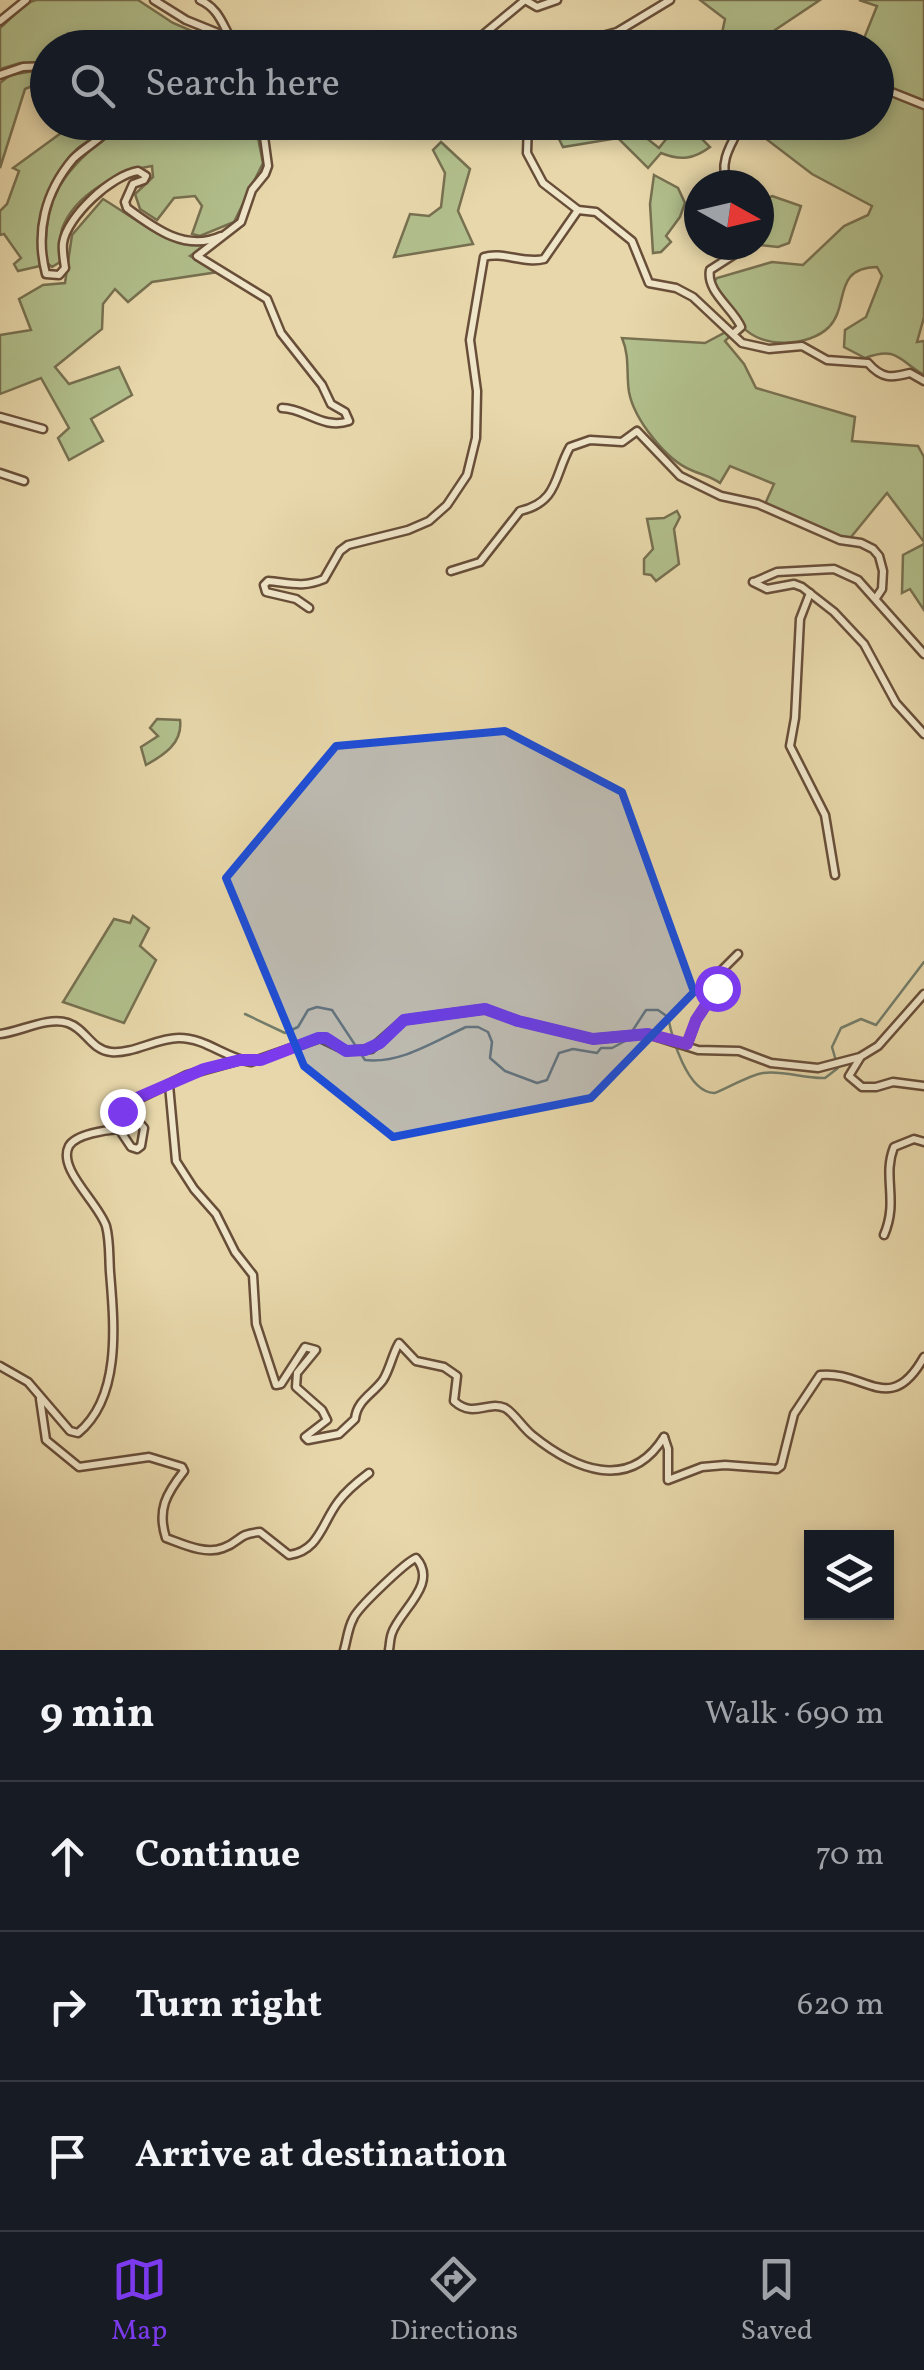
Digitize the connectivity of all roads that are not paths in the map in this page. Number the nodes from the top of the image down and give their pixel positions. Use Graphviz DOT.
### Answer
graph roads {
  1 [pos="26,0"];
  2 [pos="154,0"];
  3 [pos="200,0"];
  4 [pos="556,0"];
  5 [pos="670,0"];
  6 [pos="0,22"];
  7 [pos="211,30"];
  8 [pos="225,30"];
  9 [pos="489,30"];
  10 [pos="620,30"];
  11 [pos="30,67"];
  12 [pos="0,75"];
  13 [pos="894,94"];
  14 [pos="924,104"];
  15 [pos="97,140"];
  16 [pos="264,140"];
  17 [pos="528,140"];
  18 [pos="734,140"];
  19 [pos="725,170"];
  20 [pos="578,210"];
  21 [pos="221,236"];
  22 [pos="726,260"];
  23 [pos="733,334"];
  24 [pos="924,381"];
  25 [pos="282,408"];
  26 [pos="0,417"];
  27 [pos="43,429"];
  28 [pos="0,473"];
  29 [pos="24,480"];
  30 [pos="451,572"];
  31 [pos="810,593"];
  32 [pos="876,598"];
  33 [pos="309,608"];
  34 [pos="924,654"];
  35 [pos="924,734"];
  36 [pos="836,875"];
  37 [pos="738,954"];
  38 [pos="924,994"];
  39 [pos="0,1034"];
  40 [pos="687,1044"];
  41 [pos="860,1057"];
  42 [pos="240,1060"];
  43 [pos="169,1085"];
  44 [pos="924,1086"];
  45 [pos="924,1142"];
  46 [pos="884,1235"];
  47 [pos="924,1357"];
  48 [pos="0,1366"];
  49 [pos="40,1397"];
  50 [pos="369,1474"];
  51 [pos="344,1650"];
  52 [pos="389,1650"];
  1 -- 6 [label="street"];
  2 -- 7 [label="street"];
  3 -- 8 [label="street"];
  4 -- 9 [label="street"];
  5 -- 10 [label="street"];
  11 -- 12 [label="street"];
  13 -- 14 [label="street"];
  15 -- 21 [label="street"];
  16 -- 21 [label="street"];
  17 -- 20 [label="street"];
  18 -- 19 [label="street"];
  20 -- 23 [label="street"];
  20 -- 33 [label="street"];
  21 -- 25 [label="street"];
  22 -- 23 [label="street"];
  23 -- 24 [label="street"];
  26 -- 27 [label="street"];
  28 -- 29 [label="street"];
  30 -- 32 [label="street"];
  31 -- 32 [label="street"];
  31 -- 35 [label="street"];
  31 -- 36 [label="street"];
  32 -- 34 [label="street"];
  37 -- 40 [label="street"];
  38 -- 41 [label="street"];
  39 -- 42 [label="street"];
  40 -- 41 [label="street"];
  40 -- 42 [label="street"];
  41 -- 44 [label="street"];
  42 -- 43 [label="street"];
  43 -- 47 [label="street"];
  43 -- 49 [label="street"];
  45 -- 46 [label="street"];
  48 -- 49 [label="street"];
  49 -- 50 [label="street"];
  51 -- 52 [label="street"];
}
